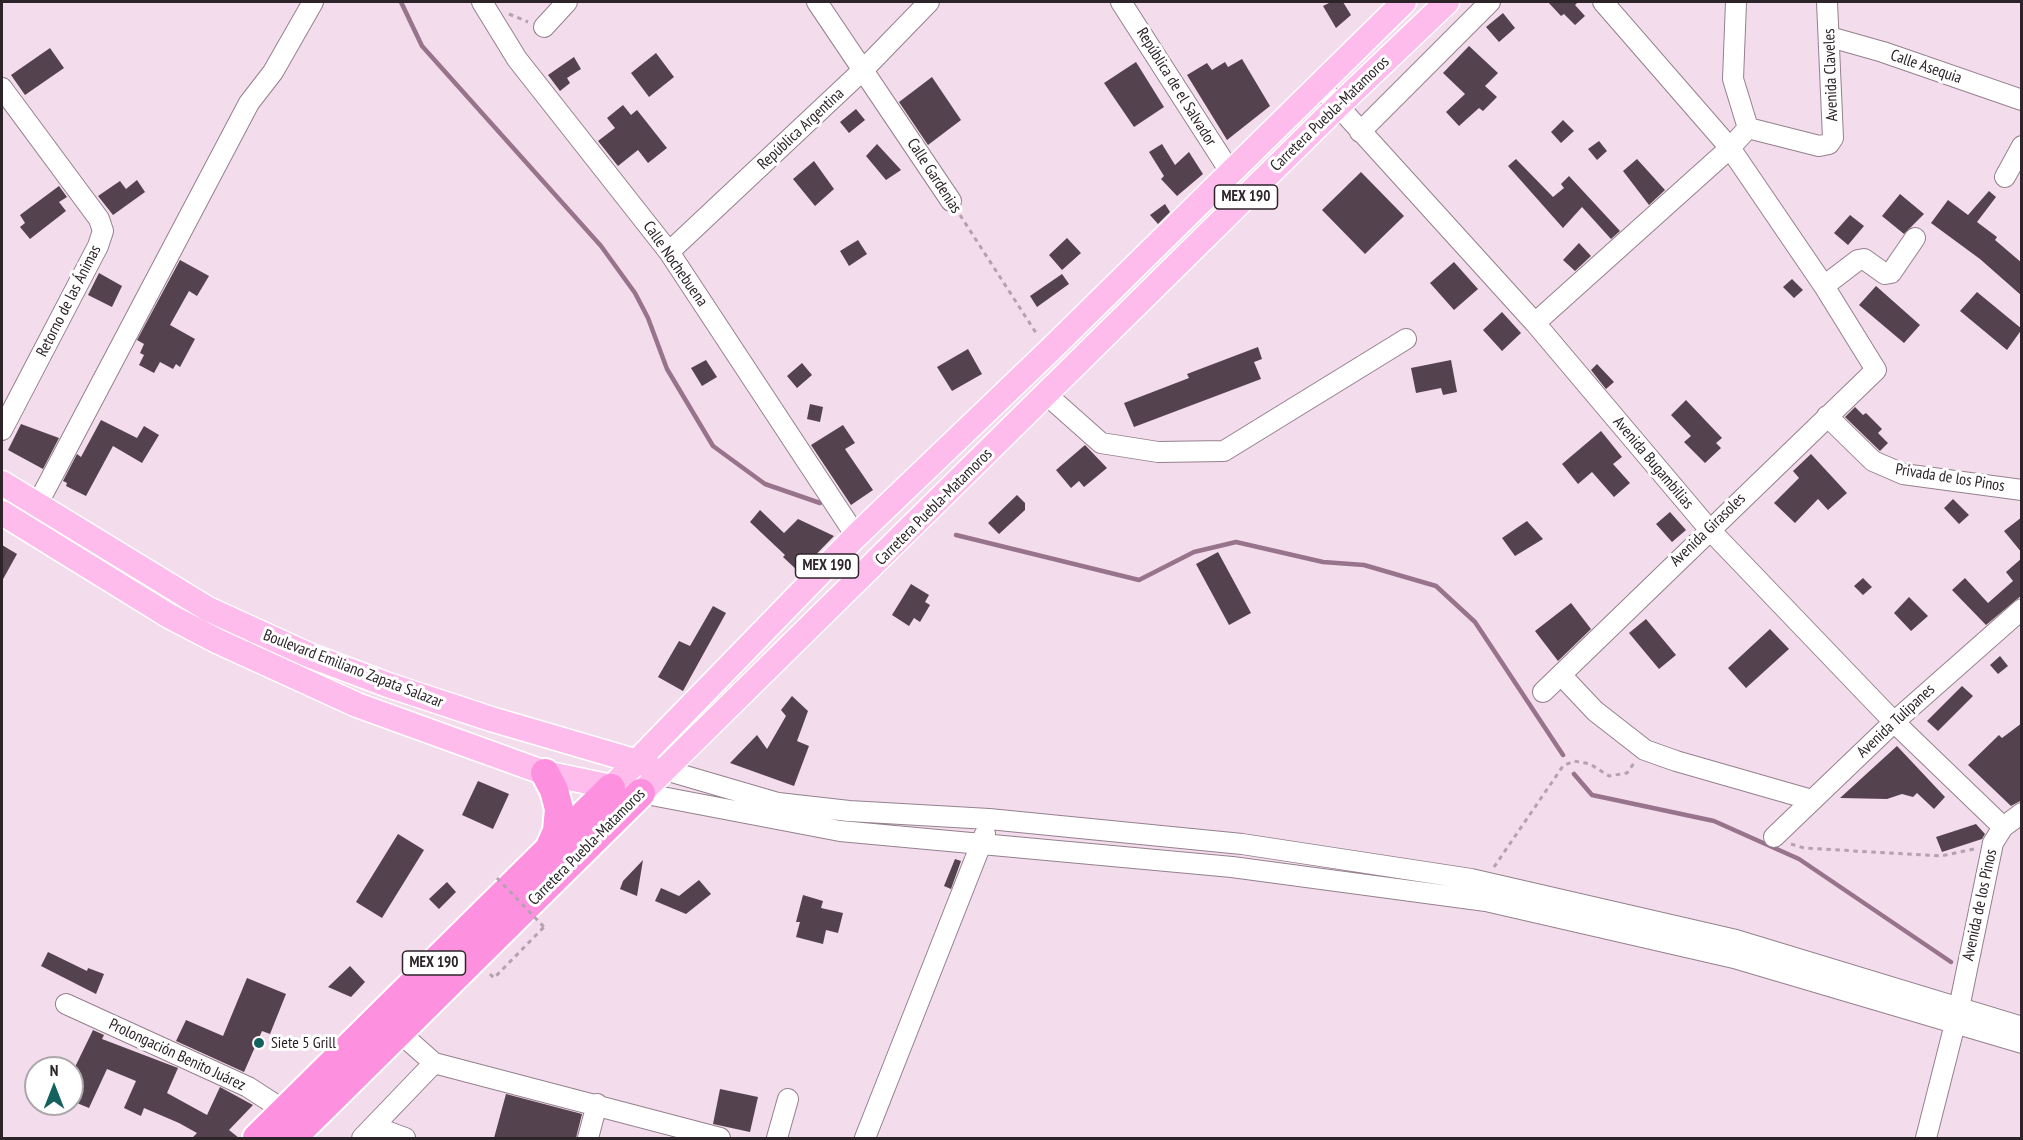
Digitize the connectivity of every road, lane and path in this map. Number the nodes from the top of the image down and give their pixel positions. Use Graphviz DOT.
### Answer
graph roads {
  1 [pos="313,2"];
  2 [pos="482,2"];
  3 [pos="567,2"];
  4 [pos="817,2"];
  5 [pos="929,2"];
  6 [pos="1121,2"];
  7 [pos="1404,2"];
  8 [pos="1447,2"];
  9 [pos="1490,2"];
  10 [pos="1603,2"];
  11 [pos="1737,2"];
  12 [pos="1827,2"];
  13 [pos="501,10"];
  14 [pos="544,27"];
  15 [pos="1830,37"];
  16 [pos="864,69"];
  17 [pos="1319,84"];
  18 [pos="2,88"];
  19 [pos="2022,100"];
  20 [pos="1338,106"];
  21 [pos="1748,128"];
  22 [pos="1360,132"];
  23 [pos="2022,146"];
  24 [pos="1730,148"];
  25 [pos="1231,173"];
  26 [pos="2005,177"];
  27 [pos="951,201"];
  28 [pos="1914,238"];
  29 [pos="669,252"];
  30 [pos="1824,286"];
  31 [pos="1535,323"];
  32 [pos="1406,339"];
  33 [pos="1048,352"];
  34 [pos="1047,395"];
  35 [pos="1827,416"];
  36 [pos="2,430"];
  37 [pos="2,483"];
  38 [pos="2022,490"];
  39 [pos="37,505"];
  40 [pos="2,513"];
  41 [pos="1709,529"];
  42 [pos="856,536"];
  43 [pos="2022,609"];
  44 [pos="1562,676"];
  45 [pos="1543,692"];
  46 [pos="1894,722"];
  47 [pos="540,733"];
  48 [pos="1645,750"];
  49 [pos="634,761"];
  50 [pos="664,770"];
  51 [pos="537,771"];
  52 [pos="611,788"];
  53 [pos="736,791"];
  54 [pos="641,793"];
  55 [pos="1812,800"];
  56 [pos="732,812"];
  57 [pos="2022,813"];
  58 [pos="989,819"];
  59 [pos="1998,835"];
  60 [pos="1774,837"];
  61 [pos="982,846"];
  62 [pos="548,850"];
  63 [pos="497,878"];
  64 [pos="1483,882"];
  65 [pos="496,965"];
  66 [pos="66,1004"];
  67 [pos="1957,1016"];
  68 [pos="2022,1027"];
  69 [pos="400,1033"];
  70 [pos="2022,1043"];
  71 [pos="434,1063"];
  72 [pos="788,1099"];
  73 [pos="597,1104"];
  74 [pos="285,1111"];
  75 [pos="662,1130"];
  76 [pos="369,1133"];
  77 [pos="710,1137"];
  78 [pos="257,1138"];
  79 [pos="292,1138"];
  80 [pos="405,1138"];
  81 [pos="588,1138"];
  82 [pos="777,1138"];
  83 [pos="865,1138"];
  84 [pos="1926,1138"];
  1 -- 39 [label="street"];
  2 -- 29 [label="street, Calle Nochebuena"];
  3 -- 14 [label="street"];
  4 -- 16 [label="street, Calle Gardenias"];
  5 -- 16 [label="street, República Argentina"];
  6 -- 25 [label="street, República de el Salvador"];
  7 -- 17 [label="main road, Carretera Puebla-Matamoros / MEX 190"];
  8 -- 20 [label="main road, Carretera Puebla-Matamoros / MEX 190"];
  9 -- 22 [label="street"];
  10 -- 24 [label="street"];
  11 -- 21 [label="street"];
  12 -- 15 [label="street, Avenida Claveles"];
  13 -- 14 [label="path"];
  15 -- 19 [label="street, Calle Asequia"];
  15 -- 21 [label="street, Avenida Claveles"];
  16 -- 27 [label="street, Calle Gardenias"];
  16 -- 29 [label="street, República Argentina"];
  17 -- 20 [label="street, Avenida Bugambilias"];
  17 -- 25 [label="main road, Carretera Puebla-Matamoros / MEX 190"];
  18 -- 36 [label="street, Retorno de las Ánimas"];
  20 -- 22 [label="street, Avenida Bugambilias"];
  20 -- 34 [label="main road, Carretera Puebla-Matamoros / MEX 190"];
  21 -- 24 [label="street"];
  22 -- 31 [label="street, Avenida Bugambilias"];
  23 -- 26 [label="street"];
  24 -- 30 [label="street"];
  24 -- 31 [label="street"];
  25 -- 33 [label="main road, Carretera Puebla-Matamoros / MEX 190"];
  27 -- 33 [label="path, Calle Gardenias"];
  28 -- 30 [label="street"];
  29 -- 42 [label="street, Calle Nochebuena"];
  30 -- 35 [label="street, Avenida Girasoles"];
  31 -- 41 [label="street, Avenida Bugambilias"];
  32 -- 34 [label="street"];
  33 -- 42 [label="main road, Carretera Puebla-Matamoros / MEX 190"];
  34 -- 50 [label="main road, Carretera Puebla-Matamoros / MEX 190"];
  35 -- 38 [label="street, Privada de los Pinos"];
  35 -- 41 [label="street, Avenida Girasoles"];
  37 -- 39 [label="main road, Boulevard Emiliano Zapata Salazar"];
  39 -- 47 [label="main road, Boulevard Emiliano Zapata Salazar"];
  40 -- 51 [label="main road, Boulevard Emiliano Zapata Salazar"];
  41 -- 44 [label="street, Avenida Girasoles"];
  41 -- 46 [label="street, Avenida Bugambilias"];
  42 -- 49 [label="main road, Carretera Puebla-Matamoros / MEX 190"];
  43 -- 46 [label="street, Avenida Tulipanes"];
  44 -- 45 [label="street, Avenida Girasoles"];
  44 -- 48 [label="street"];
  46 -- 55 [label="street, Avenida Tulipanes"];
  46 -- 59 [label="street, Avenida Bugambilias"];
  47 -- 49 [label="main road, Boulevard Emiliano Zapata Salazar"];
  47 -- 51 [label="main road"];
  48 -- 55 [label="street"];
  48 -- 64 [label="path"];
  49 -- 50 [label="main road, Boulevard Emiliano Zapata Salazar"];
  49 -- 52 [label="main road, Carretera Puebla-Matamoros / MEX 190"];
  50 -- 53 [label="street"];
  50 -- 54 [label="main road, Carretera Puebla-Matamoros / MEX 190"];
  51 -- 52 [label="main road, Boulevard Emiliano Zapata Salazar"];
  51 -- 62 [label="highway"];
  52 -- 54 [label="main road, Boulevard Emiliano Zapata Salazar"];
  52 -- 62 [label="highway, Carretera Puebla-Matamoros / MEX 190"];
  53 -- 56 [label="street"];
  53 -- 58 [label="street"];
  54 -- 56 [label="street"];
  54 -- 69 [label="highway, Carretera Puebla-Matamoros / MEX 190"];
  55 -- 60 [label="street, Avenida Tulipanes"];
  56 -- 61 [label="street"];
  57 -- 59 [label="street, Avenida de los Pinos"];
  58 -- 61 [label="street"];
  58 -- 64 [label="street"];
  59 -- 60 [label="path"];
  59 -- 67 [label="street, Avenida de los Pinos"];
  61 -- 67 [label="street"];
  61 -- 83 [label="street"];
  62 -- 74 [label="highway, Carretera Puebla-Matamoros / MEX 190"];
  63 -- 65 [label="path, bridge"];
  64 -- 67 [label="street"];
  66 -- 74 [label="street, Prolongación Benito Juárez"];
  67 -- 68 [label="street"];
  67 -- 70 [label="street"];
  67 -- 84 [label="street, Avenida de los Pinos"];
  69 -- 71 [label="street"];
  69 -- 79 [label="highway, Carretera Puebla-Matamoros / MEX 190"];
  71 -- 73 [label="street"];
  71 -- 76 [label="street"];
  72 -- 82 [label="street"];
  73 -- 75 [label="street"];
  73 -- 81 [label="street"];
  74 -- 78 [label="highway, Carretera Puebla-Matamoros / MEX 190"];
  75 -- 77 [label="street"];
  76 -- 80 [label="street"];
}
